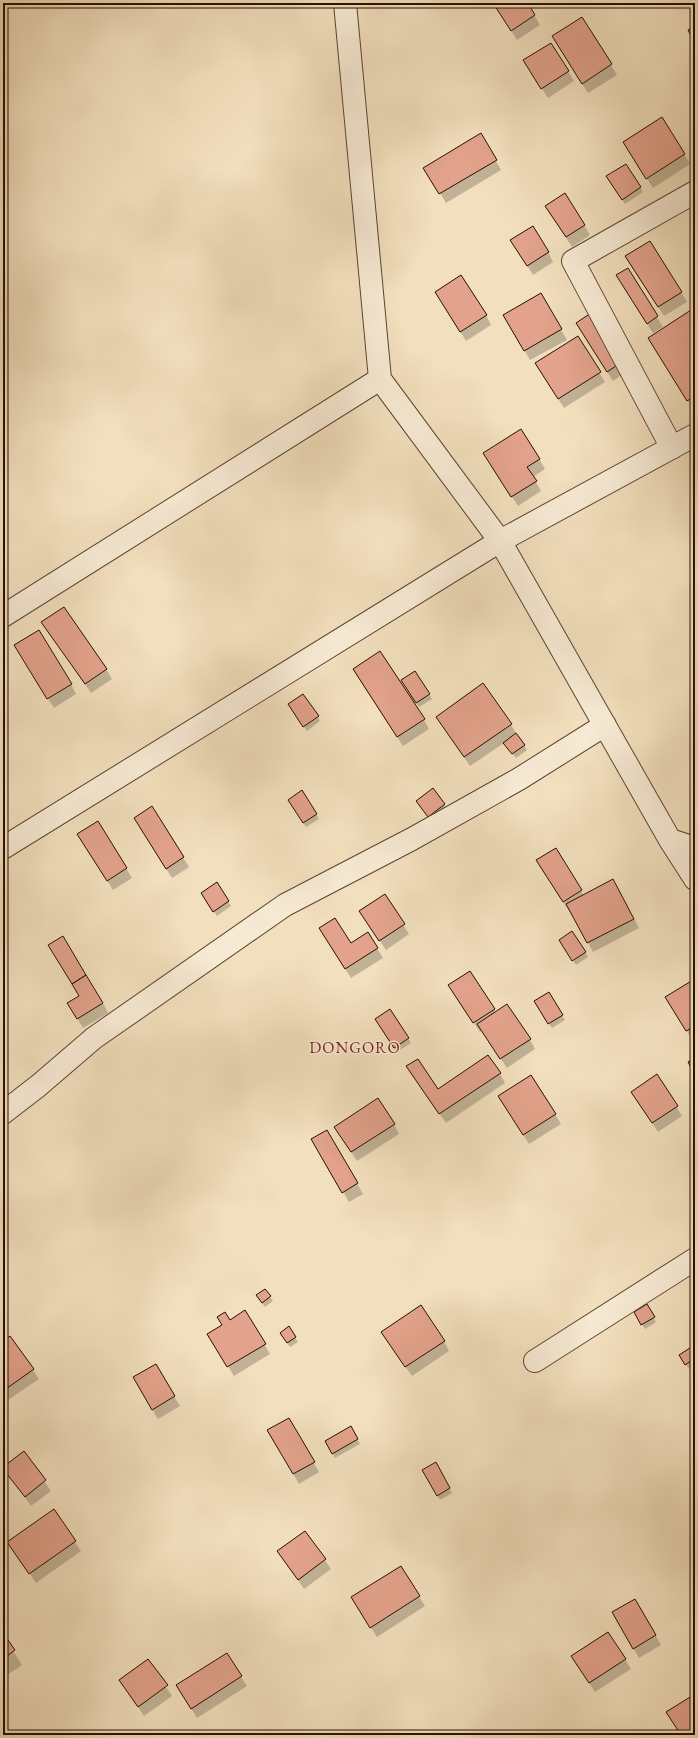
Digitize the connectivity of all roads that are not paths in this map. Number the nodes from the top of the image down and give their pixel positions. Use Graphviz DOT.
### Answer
graph roads {
  1 [pos="344,3"];
  2 [pos="695,192"];
  3 [pos="380,379"];
  4 [pos="695,435"];
  5 [pos="672,448"];
  6 [pos="500,541"];
  7 [pos="3,616"];
  8 [pos="605,725"];
  9 [pos="670,840"];
  10 [pos="3,848"];
  11 [pos="695,848"];
  12 [pos="695,879"];
  13 [pos="3,1113"];
  14 [pos="695,1259"];
  15 [pos="535,1361"];
  1 -- 3 [label="street"];
  2 -- 5 [label="street"];
  3 -- 6 [label="street"];
  3 -- 7 [label="street"];
  4 -- 5 [label="street"];
  5 -- 6 [label="street"];
  6 -- 8 [label="street"];
  6 -- 10 [label="street"];
  8 -- 9 [label="street"];
  8 -- 13 [label="street"];
  9 -- 11 [label="street"];
  9 -- 12 [label="street"];
  14 -- 15 [label="street"];
}
